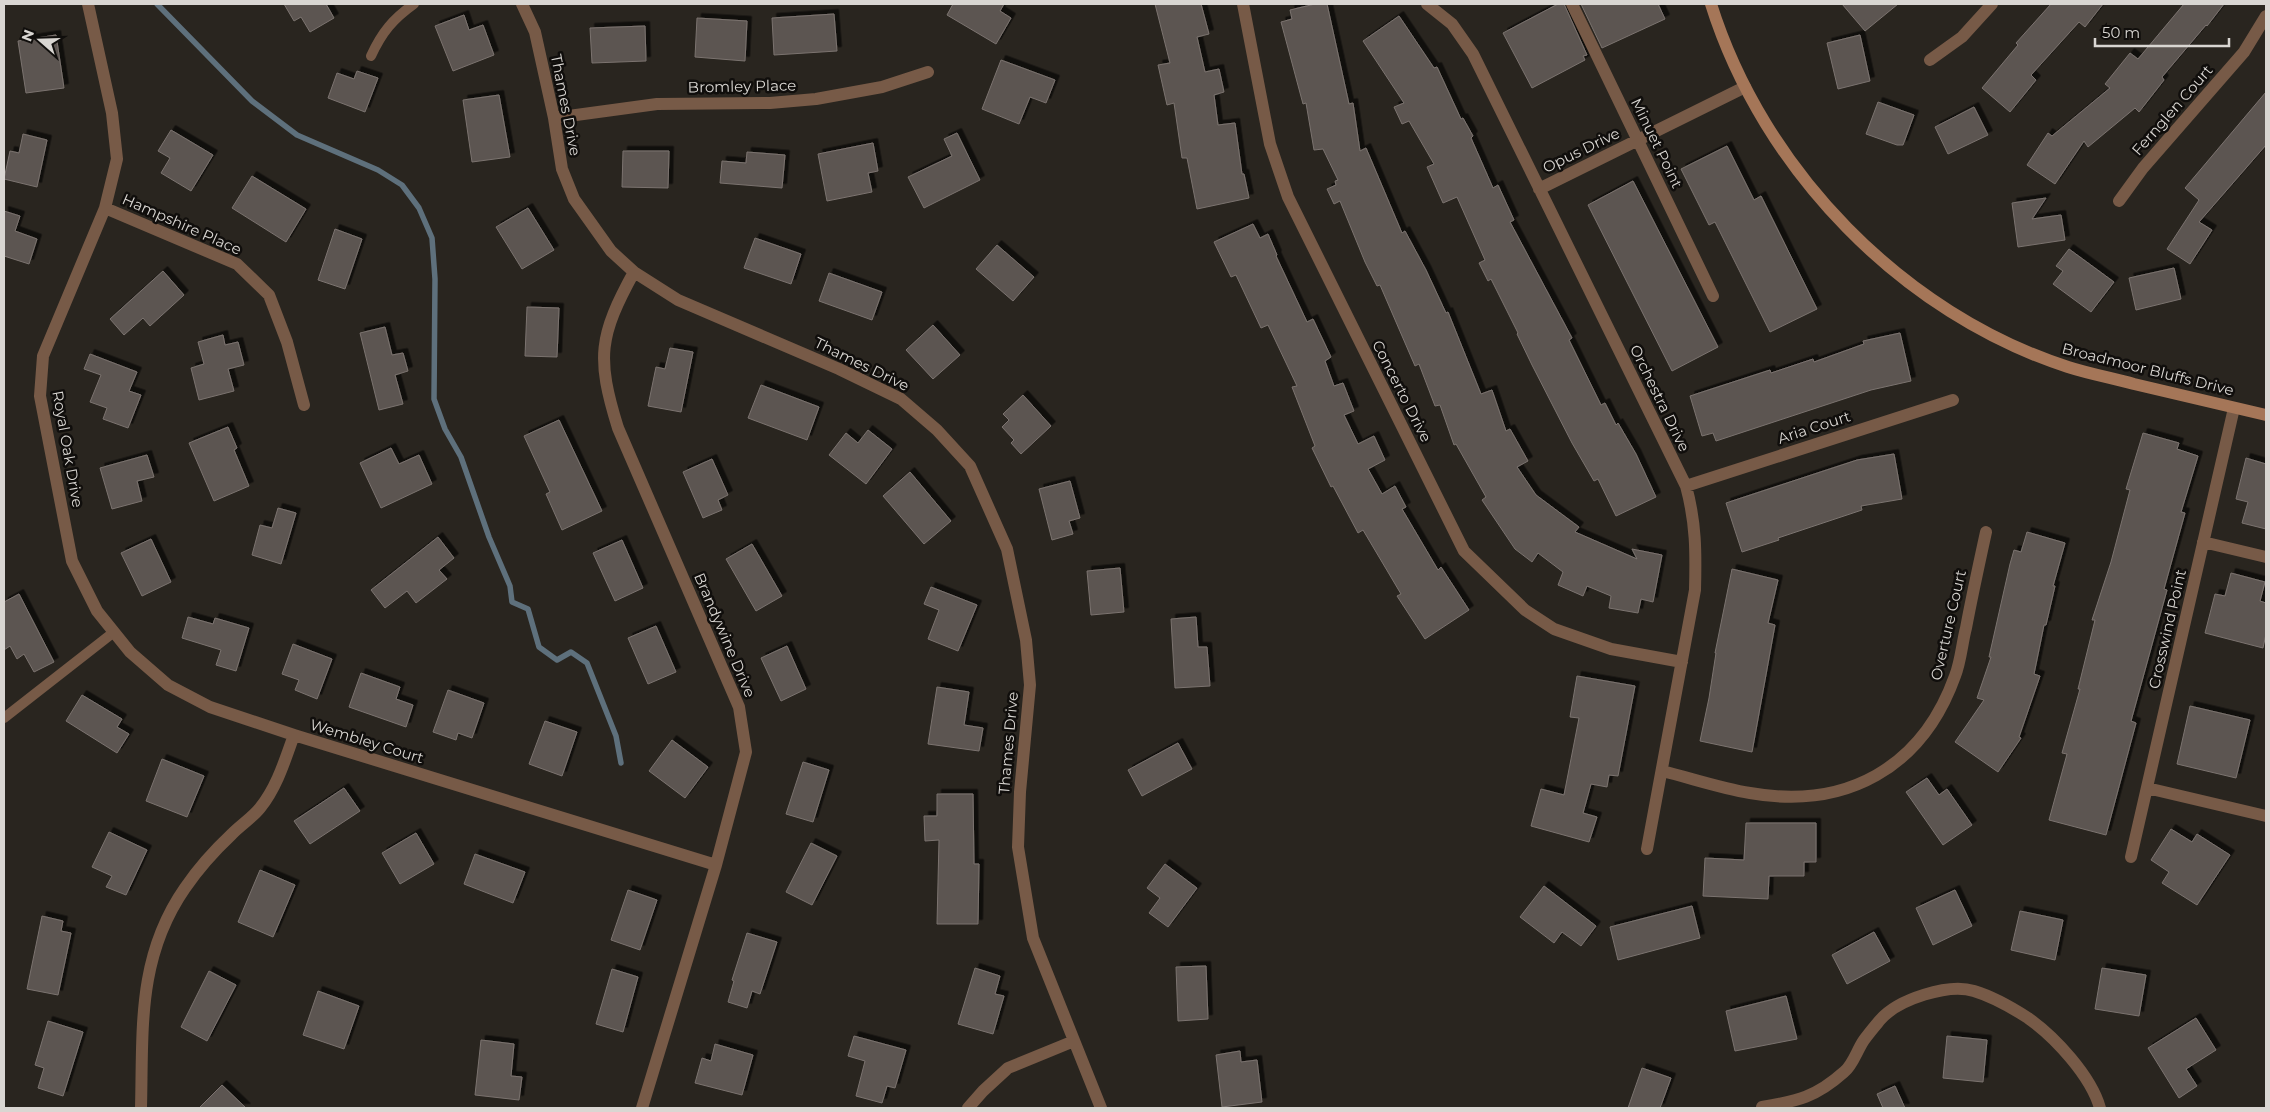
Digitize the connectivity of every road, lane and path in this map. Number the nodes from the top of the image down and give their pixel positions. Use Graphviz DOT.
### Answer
graph roads {
  1 [pos="88,4"];
  2 [pos="414,4"];
  3 [pos="522,4"];
  4 [pos="1243,4"];
  5 [pos="1427,4"];
  6 [pos="1572,4"];
  7 [pos="1711,4"];
  8 [pos="1992,4"];
  9 [pos="2266,16"];
  10 [pos="371,56"];
  11 [pos="1930,60"];
  12 [pos="928,72"];
  13 [pos="1745,87"];
  14 [pos="554,118"];
  15 [pos="1638,141"];
  16 [pos="1539,189"];
  17 [pos="2119,201"];
  18 [pos="106,208"];
  19 [pos="634,272"];
  20 [pos="1713,296"];
  21 [pos="1953,400"];
  22 [pos="304,405"];
  23 [pos="2234,408"];
  24 [pos="2266,415"];
  25 [pos="1686,486"];
  26 [pos="1986,532"];
  27 [pos="2203,542"];
  28 [pos="2266,557"];
  29 [pos="114,632"];
  30 [pos="1682,662"];
  31 [pos="4,718"];
  32 [pos="294,735"];
  33 [pos="1662,771"];
  34 [pos="2147,788"];
  35 [pos="2266,816"];
  36 [pos="1647,849"];
  37 [pos="2131,857"];
  38 [pos="716,865"];
  39 [pos="1074,1041"];
  40 [pos="1762,1107"];
  41 [pos="141,1108"];
  42 [pos="642,1108"];
  43 [pos="968,1108"];
  44 [pos="1102,1108"];
  45 [pos="2100,1108"];
  1 -- 18 [label="street, Royal Oak Drive"];
  2 -- 10 [label="lane"];
  3 -- 14 [label="street, Thames Drive"];
  4 -- 30 [label="street, Concerto Drive"];
  5 -- 16 [label="street, Orchestra Drive"];
  6 -- 15 [label="street, Minuet Point"];
  7 -- 13 [label="street, Broadmoor Bluffs Drive"];
  8 -- 11 [label="street"];
  9 -- 17 [label="street, Fernglen Court"];
  12 -- 14 [label="street, Bromley Place"];
  13 -- 15 [label="street, Opus Drive"];
  13 -- 23 [label="street, Broadmoor Bluffs Drive"];
  14 -- 19 [label="street, Thames Drive"];
  15 -- 16 [label="street, Opus Drive"];
  15 -- 20 [label="street, Minuet Point"];
  16 -- 25 [label="street, Orchestra Drive"];
  18 -- 22 [label="street, Hampshire Place"];
  18 -- 29 [label="street, Royal Oak Drive"];
  19 -- 38 [label="street, Brandywine Drive"];
  19 -- 39 [label="street, Thames Drive"];
  21 -- 25 [label="street, Aria Court"];
  23 -- 24 [label="street, Broadmoor Bluffs Drive"];
  23 -- 27 [label="street, Crosswind Point"];
  25 -- 30 [label="street, Orchestra Drive"];
  26 -- 33 [label="street, Overture Court"];
  27 -- 28 [label="street"];
  27 -- 34 [label="street, Crosswind Point"];
  29 -- 31 [label="lane"];
  29 -- 32 [label="street, Royal Oak Drive"];
  30 -- 33 [label="street, Orchestra Drive"];
  32 -- 38 [label="street, Wembley Court"];
  32 -- 41 [label="street, Wembley Court"];
  33 -- 36 [label="street, Orchestra Drive"];
  34 -- 35 [label="street"];
  34 -- 37 [label="street, Crosswind Point"];
  38 -- 42 [label="street, Brandywine Drive"];
  39 -- 43 [label="street"];
  39 -- 44 [label="street, Thames Drive"];
  40 -- 45 [label="street"];
}
